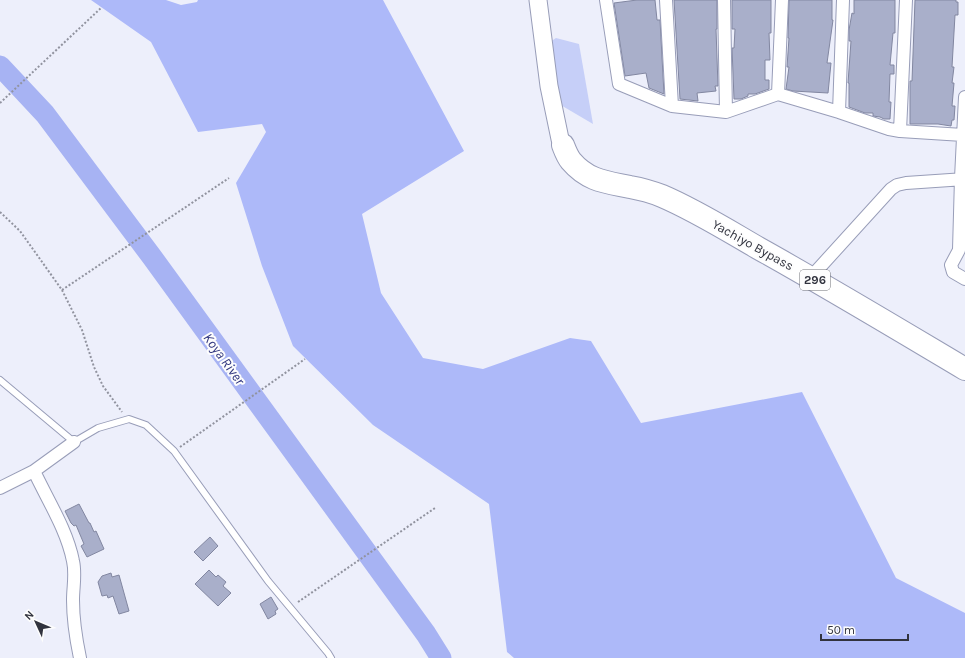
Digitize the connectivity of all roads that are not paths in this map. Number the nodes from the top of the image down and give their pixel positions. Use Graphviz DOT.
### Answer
graph roads {
  1 [pos="538,0"];
  2 [pos="606,0"];
  3 [pos="666,0"];
  4 [pos="724,0"];
  5 [pos="782,0"];
  6 [pos="843,0"];
  7 [pos="906,0"];
  8 [pos="778,94"];
  9 [pos="965,97"];
  10 [pos="672,106"];
  11 [pos="726,112"];
  12 [pos="839,112"];
  13 [pos="900,131"];
  14 [pos="963,135"];
  15 [pos="563,145"];
  16 [pos="963,178"];
  17 [pos="811,277"];
  18 [pos="965,279"];
  19 [pos="965,369"];
  20 [pos="0,380"];
  21 [pos="74,442"];
  22 [pos="34,471"];
  23 [pos="0,488"];
  24 [pos="80,658"];
  25 [pos="331,658"];
  1 -- 15 [label="street"];
  2 -- 10 [label="street"];
  3 -- 10 [label="street"];
  4 -- 11 [label="street"];
  5 -- 8 [label="street"];
  6 -- 12 [label="street"];
  7 -- 13 [label="street"];
  8 -- 11 [label="street"];
  8 -- 12 [label="street"];
  9 -- 14 [label="street"];
  10 -- 11 [label="street"];
  12 -- 13 [label="street"];
  13 -- 14 [label="street"];
  14 -- 16 [label="street"];
  15 -- 17 [label="highway, Yachiyo Bypass / 296"];
  16 -- 17 [label="street"];
  16 -- 18 [label="street"];
  17 -- 19 [label="highway, Yachiyo Bypass / 296"];
  20 -- 21 [label="lane"];
  21 -- 22 [label="street"];
  21 -- 25 [label="lane"];
  22 -- 23 [label="street"];
  22 -- 24 [label="street"];
}
